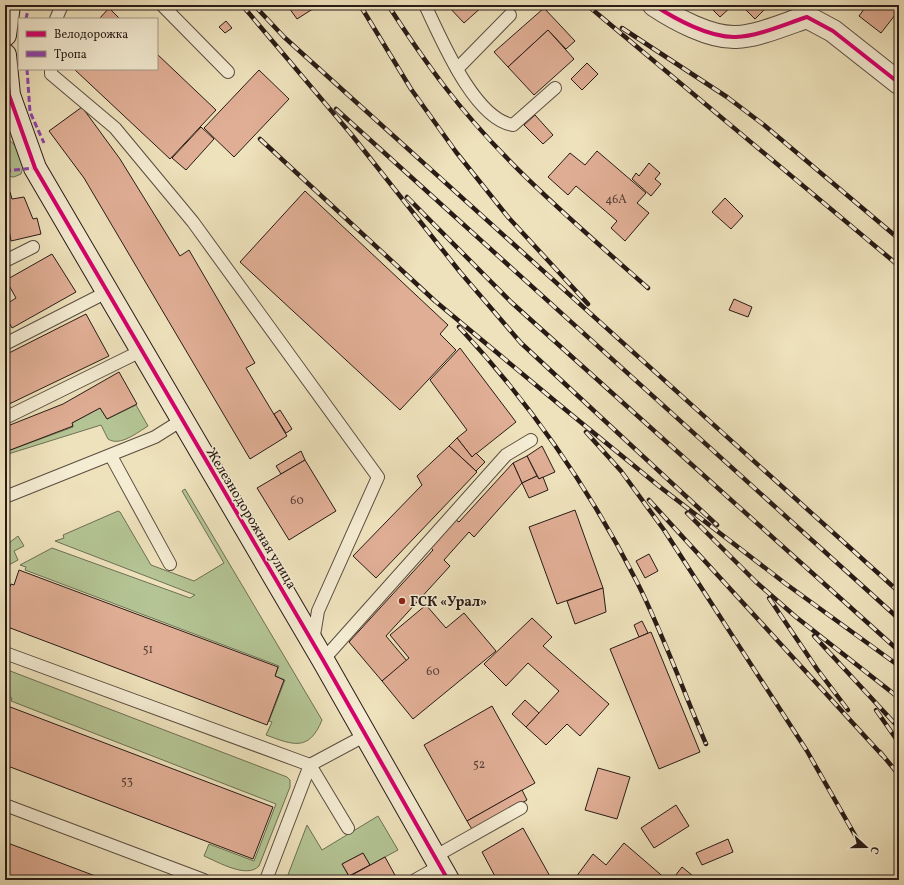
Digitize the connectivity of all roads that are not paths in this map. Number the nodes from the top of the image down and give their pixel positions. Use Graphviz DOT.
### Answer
graph roads {
  1 [pos="9,5"];
  2 [pos="62,5"];
  3 [pos="162,5"];
  4 [pos="425,5"];
  5 [pos="654,5"];
  6 [pos="510,15"];
  7 [pos="56,18"];
  8 [pos="5,35"];
  9 [pos="5,55"];
  10 [pos="457,69"];
  11 [pos="51,70"];
  12 [pos="228,72"];
  13 [pos="899,83"];
  14 [pos="555,88"];
  15 [pos="33,247"];
  16 [pos="5,261"];
  17 [pos="107,292"];
  18 [pos="5,344"];
  19 [pos="141,351"];
  20 [pos="5,418"];
  21 [pos="182,420"];
  22 [pos="531,440"];
  23 [pos="111,456"];
  24 [pos="5,497"];
  25 [pos="170,564"];
  26 [pos="318,651"];
  27 [pos="5,653"];
  28 [pos="366,735"];
  29 [pos="310,765"];
  30 [pos="5,805"];
  31 [pos="522,808"];
  32 [pos="348,828"];
  33 [pos="441,868"];
  34 [pos="204,880"];
  35 [pos="266,880"];
  36 [pos="415,880"];
  1 -- 8 [label="street"];
  2 -- 7 [label="lane"];
  3 -- 12 [label="lane"];
  4 -- 10 [label="lane"];
  5 -- 13 [label="street"];
  6 -- 10 [label="lane"];
  9 -- 17 [label="street, Железнодорожная улица"];
  10 -- 14 [label="lane"];
  11 -- 26 [label="lane"];
  15 -- 16 [label="lane"];
  17 -- 18 [label="lane"];
  17 -- 19 [label="street, Железнодорожная улица"];
  19 -- 20 [label="lane"];
  19 -- 21 [label="street, Железнодорожная улица"];
  21 -- 23 [label="lane"];
  21 -- 26 [label="street, Железнодорожная улица"];
  22 -- 26 [label="lane"];
  23 -- 24 [label="lane"];
  23 -- 25 [label="lane"];
  26 -- 28 [label="street, Железнодорожная улица"];
  27 -- 29 [label="lane"];
  28 -- 29 [label="lane"];
  28 -- 33 [label="street, Железнодорожная улица"];
  29 -- 32 [label="lane"];
  29 -- 35 [label="lane"];
  30 -- 34 [label="lane"];
  31 -- 33 [label="lane"];
  33 -- 36 [label="lane"];
}
